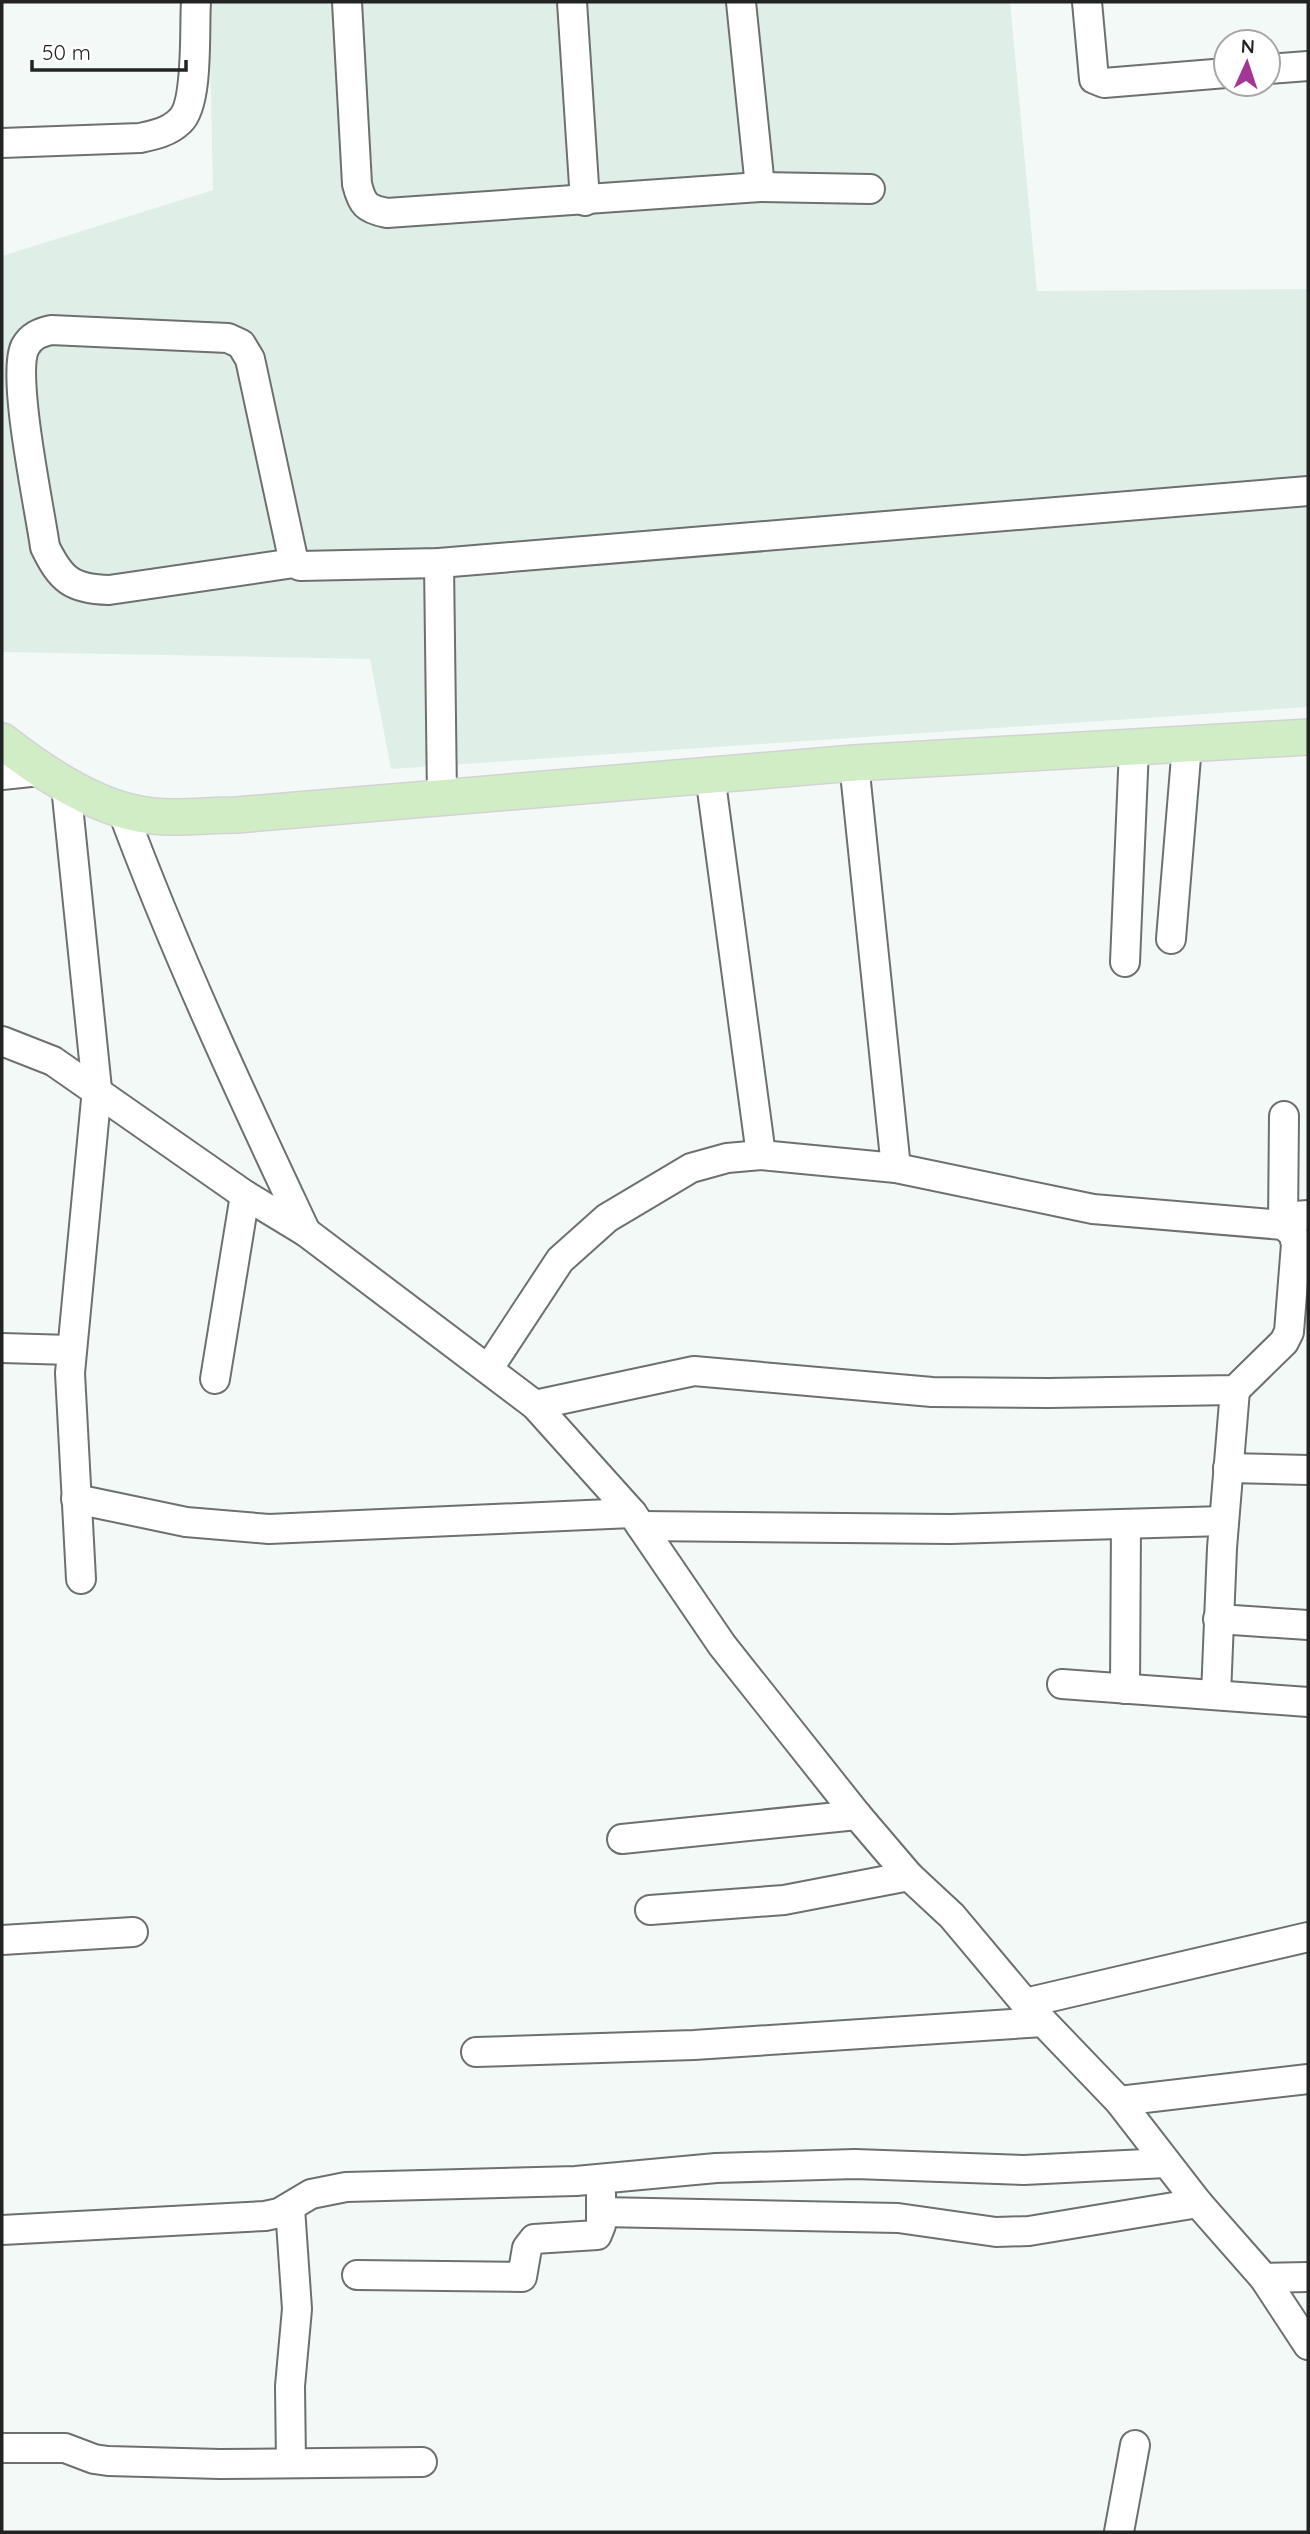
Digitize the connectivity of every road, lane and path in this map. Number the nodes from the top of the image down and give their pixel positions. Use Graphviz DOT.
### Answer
graph roads {
  1 [pos="196,2"];
  2 [pos="347,2"];
  3 [pos="572,2"];
  4 [pos="741,2"];
  5 [pos="1087,2"];
  6 [pos="1308,66"];
  7 [pos="1282,68"];
  8 [pos="1212,74"];
  9 [pos="2,143"];
  10 [pos="760,187"];
  11 [pos="870,189"];
  12 [pos="585,201"];
  13 [pos="1308,491"];
  14 [pos="294,562"];
  15 [pos="439,563"];
  16 [pos="1308,737"];
  17 [pos="2,741"];
  18 [pos="1187,745"];
  19 [pos="1135,748"];
  20 [pos="854,763"];
  21 [pos="2,775"];
  22 [pos="710,775"];
  23 [pos="53,778"];
  24 [pos="442,797"];
  25 [pos="121,807"];
  26 [pos="1171,940"];
  27 [pos="1125,962"];
  28 [pos="2,1041"];
  29 [pos="97,1089"];
  30 [pos="1284,1115"];
  31 [pos="761,1155"];
  32 [pos="895,1168"];
  33 [pos="245,1195"];
  34 [pos="1291,1219"];
  35 [pos="306,1232"];
  36 [pos="1299,1332"];
  37 [pos="2,1348"];
  38 [pos="71,1350"];
  39 [pos="489,1368"];
  40 [pos="215,1379"];
  41 [pos="1236,1390"];
  42 [pos="535,1405"];
  43 [pos="1228,1468"];
  44 [pos="1308,1469"];
  45 [pos="76,1499"];
  46 [pos="637,1519"];
  47 [pos="1224,1521"];
  48 [pos="1126,1524"];
  49 [pos="81,1579"];
  50 [pos="1218,1619"];
  51 [pos="1308,1625"];
  52 [pos="1062,1684"];
  53 [pos="1125,1689"];
  54 [pos="1216,1695"];
  55 [pos="1308,1702"];
  56 [pos="857,1815"];
  57 [pos="622,1839"];
  58 [pos="909,1876"];
  59 [pos="650,1910"];
  60 [pos="133,1932"];
  61 [pos="1308,1937"];
  62 [pos="2,1940"];
  63 [pos="1034,2013"];
  64 [pos="476,2052"];
  65 [pos="1308,2079"];
  66 [pos="1119,2101"];
  67 [pos="1166,2163"];
  68 [pos="602,2178"];
  69 [pos="1198,2203"];
  70 [pos="290,2208"];
  71 [pos="601,2212"];
  72 [pos="2,2230"];
  73 [pos="357,2275"];
  74 [pos="1308,2277"];
  75 [pos="1264,2278"];
  76 [pos="1308,2345"];
  77 [pos="1135,2445"];
  78 [pos="2,2448"];
  79 [pos="422,2462"];
  80 [pos="291,2463"];
  81 [pos="1119,2532"];
  1 -- 9 [label="street"];
  2 -- 12 [label="street"];
  3 -- 12 [label="street"];
  4 -- 10 [label="street"];
  5 -- 8 [label="street"];
  6 -- 7 [label="street"];
  10 -- 11 [label="street"];
  10 -- 12 [label="street"];
  13 -- 15 [label="street"];
  14 -- 14 [label="street"];
  14 -- 15 [label="street"];
  15 -- 24 [label="street"];
  16 -- 18 [label="main road"];
  17 -- 23 [label="main road"];
  18 -- 19 [label="main road"];
  18 -- 26 [label="street"];
  19 -- 20 [label="main road"];
  19 -- 27 [label="street"];
  20 -- 22 [label="main road"];
  20 -- 32 [label="street"];
  21 -- 23 [label="street"];
  22 -- 24 [label="main road"];
  22 -- 31 [label="street"];
  23 -- 25 [label="main road"];
  23 -- 29 [label="street"];
  24 -- 25 [label="main road"];
  25 -- 35 [label="street"];
  28 -- 29 [label="street"];
  29 -- 33 [label="street"];
  29 -- 38 [label="street"];
  30 -- 34 [label="street"];
  31 -- 32 [label="street"];
  31 -- 39 [label="street"];
  32 -- 34 [label="street"];
  33 -- 35 [label="street"];
  33 -- 40 [label="street"];
  34 -- 36 [label="street"];
  35 -- 39 [label="street"];
  36 -- 41 [label="street"];
  37 -- 38 [label="street"];
  38 -- 45 [label="street"];
  39 -- 42 [label="street"];
  41 -- 42 [label="street"];
  41 -- 43 [label="street"];
  42 -- 46 [label="street"];
  43 -- 44 [label="street"];
  43 -- 47 [label="street"];
  45 -- 46 [label="street"];
  45 -- 49 [label="street"];
  46 -- 48 [label="street"];
  46 -- 56 [label="street"];
  47 -- 48 [label="street"];
  47 -- 50 [label="street"];
  48 -- 53 [label="street"];
  50 -- 51 [label="street"];
  50 -- 54 [label="street"];
  52 -- 53 [label="street"];
  53 -- 54 [label="street"];
  54 -- 55 [label="street"];
  56 -- 57 [label="street"];
  56 -- 58 [label="street"];
  58 -- 59 [label="street"];
  58 -- 63 [label="street"];
  60 -- 62 [label="street"];
  61 -- 63 [label="street"];
  63 -- 64 [label="street"];
  63 -- 66 [label="street"];
  65 -- 66 [label="street"];
  66 -- 67 [label="street"];
  67 -- 68 [label="street"];
  67 -- 69 [label="street"];
  68 -- 70 [label="street"];
  68 -- 71 [label="street"];
  69 -- 71 [label="street"];
  69 -- 75 [label="street"];
  70 -- 72 [label="street"];
  70 -- 80 [label="street"];
  71 -- 73 [label="street"];
  74 -- 75 [label="street"];
  75 -- 76 [label="street"];
  77 -- 81 [label="street"];
  78 -- 80 [label="street"];
  79 -- 80 [label="street"];
}
